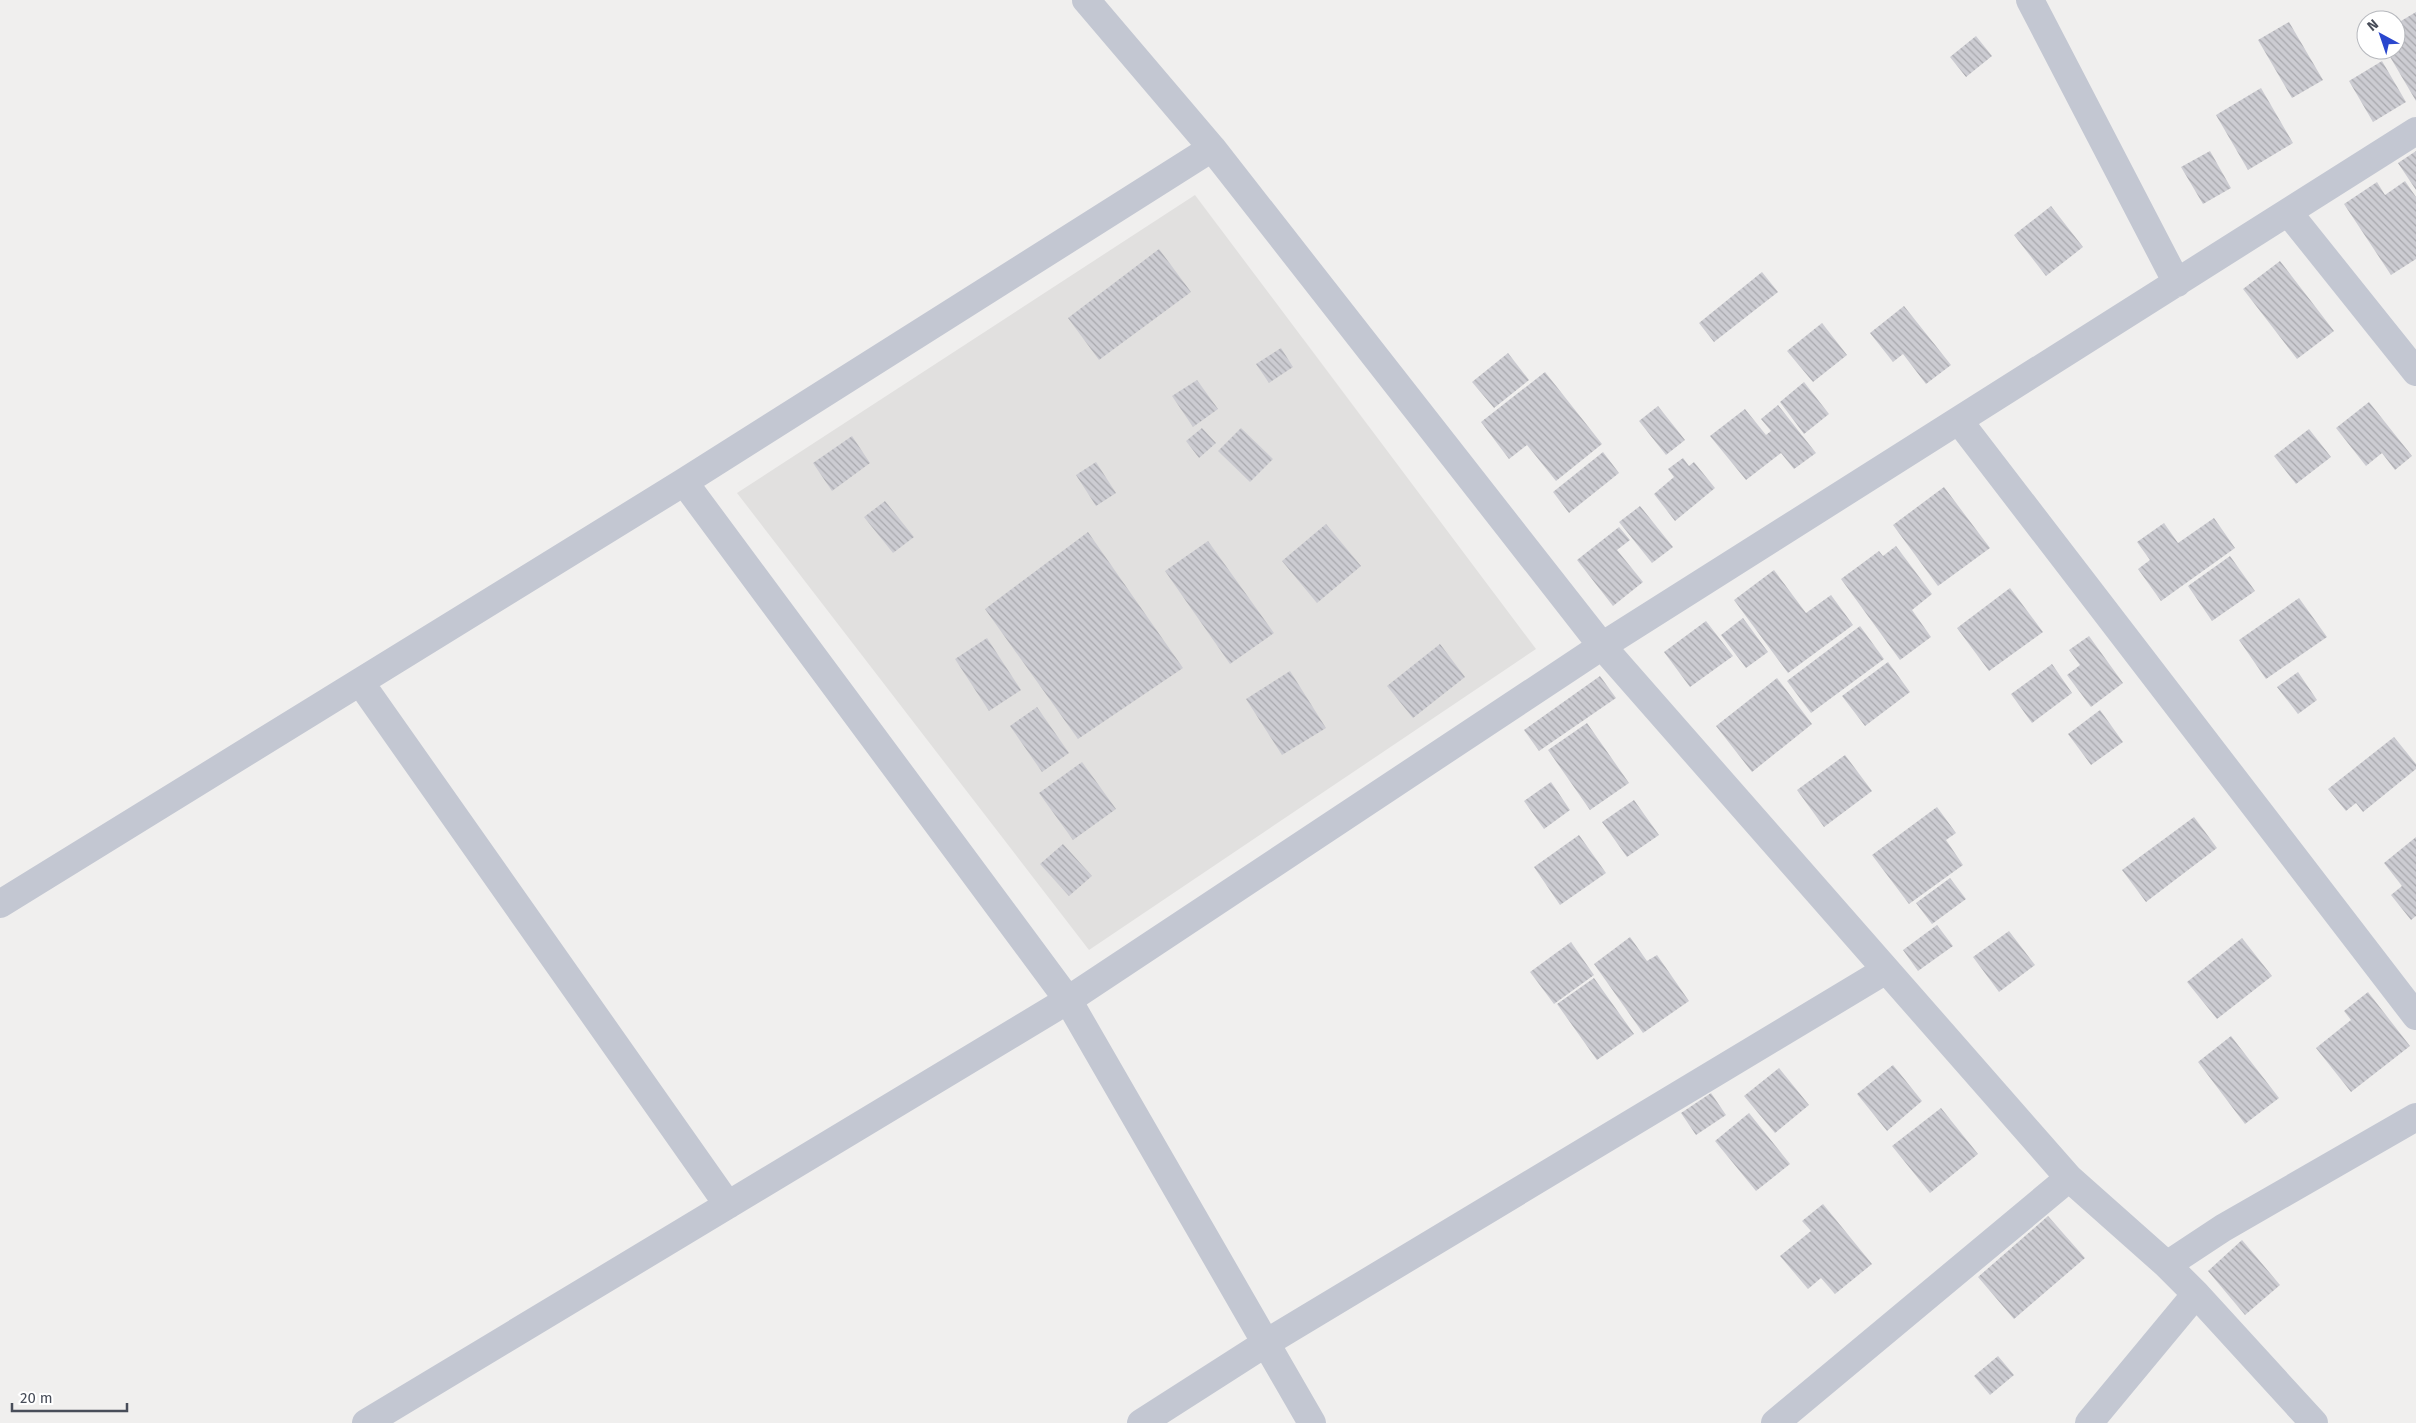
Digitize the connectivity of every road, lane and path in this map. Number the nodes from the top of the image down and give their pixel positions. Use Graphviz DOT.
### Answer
graph roads {
  1 [pos="1086,0"];
  2 [pos="2030,0"];
  3 [pos="2416,131"];
  4 [pos="1212,148"];
  5 [pos="2288,212"];
  6 [pos="2177,282"];
  7 [pos="2416,372"];
  8 [pos="1959,421"];
  9 [pos="684,482"];
  10 [pos="1602,646"];
  11 [pos="360,682"];
  12 [pos="0,904"];
  13 [pos="1886,970"];
  14 [pos="1068,1000"];
  15 [pos="2416,1016"];
  16 [pos="2416,1117"];
  17 [pos="2069,1178"];
  18 [pos="728,1205"];
  19 [pos="2167,1266"];
  20 [pos="2196,1294"];
  21 [pos="1266,1343"];
  22 [pos="366,1423"];
  23 [pos="1141,1423"];
  24 [pos="1312,1423"];
  25 [pos="1775,1423"];
  26 [pos="2089,1423"];
  27 [pos="2314,1423"];
  1 -- 4 [label="street"];
  2 -- 6 [label="street"];
  3 -- 5 [label="street"];
  4 -- 9 [label="street"];
  4 -- 10 [label="street"];
  5 -- 6 [label="street"];
  5 -- 7 [label="street"];
  6 -- 8 [label="street"];
  8 -- 10 [label="street"];
  8 -- 15 [label="street"];
  9 -- 11 [label="street"];
  9 -- 14 [label="street"];
  10 -- 13 [label="street"];
  10 -- 14 [label="street"];
  11 -- 12 [label="street"];
  11 -- 18 [label="street"];
  13 -- 17 [label="street"];
  13 -- 21 [label="street"];
  14 -- 18 [label="street"];
  14 -- 21 [label="street"];
  16 -- 19 [label="street"];
  17 -- 19 [label="street"];
  17 -- 25 [label="street"];
  18 -- 22 [label="street"];
  19 -- 20 [label="street"];
  20 -- 26 [label="street"];
  20 -- 27 [label="street"];
  21 -- 23 [label="street"];
  21 -- 24 [label="street"];
}
